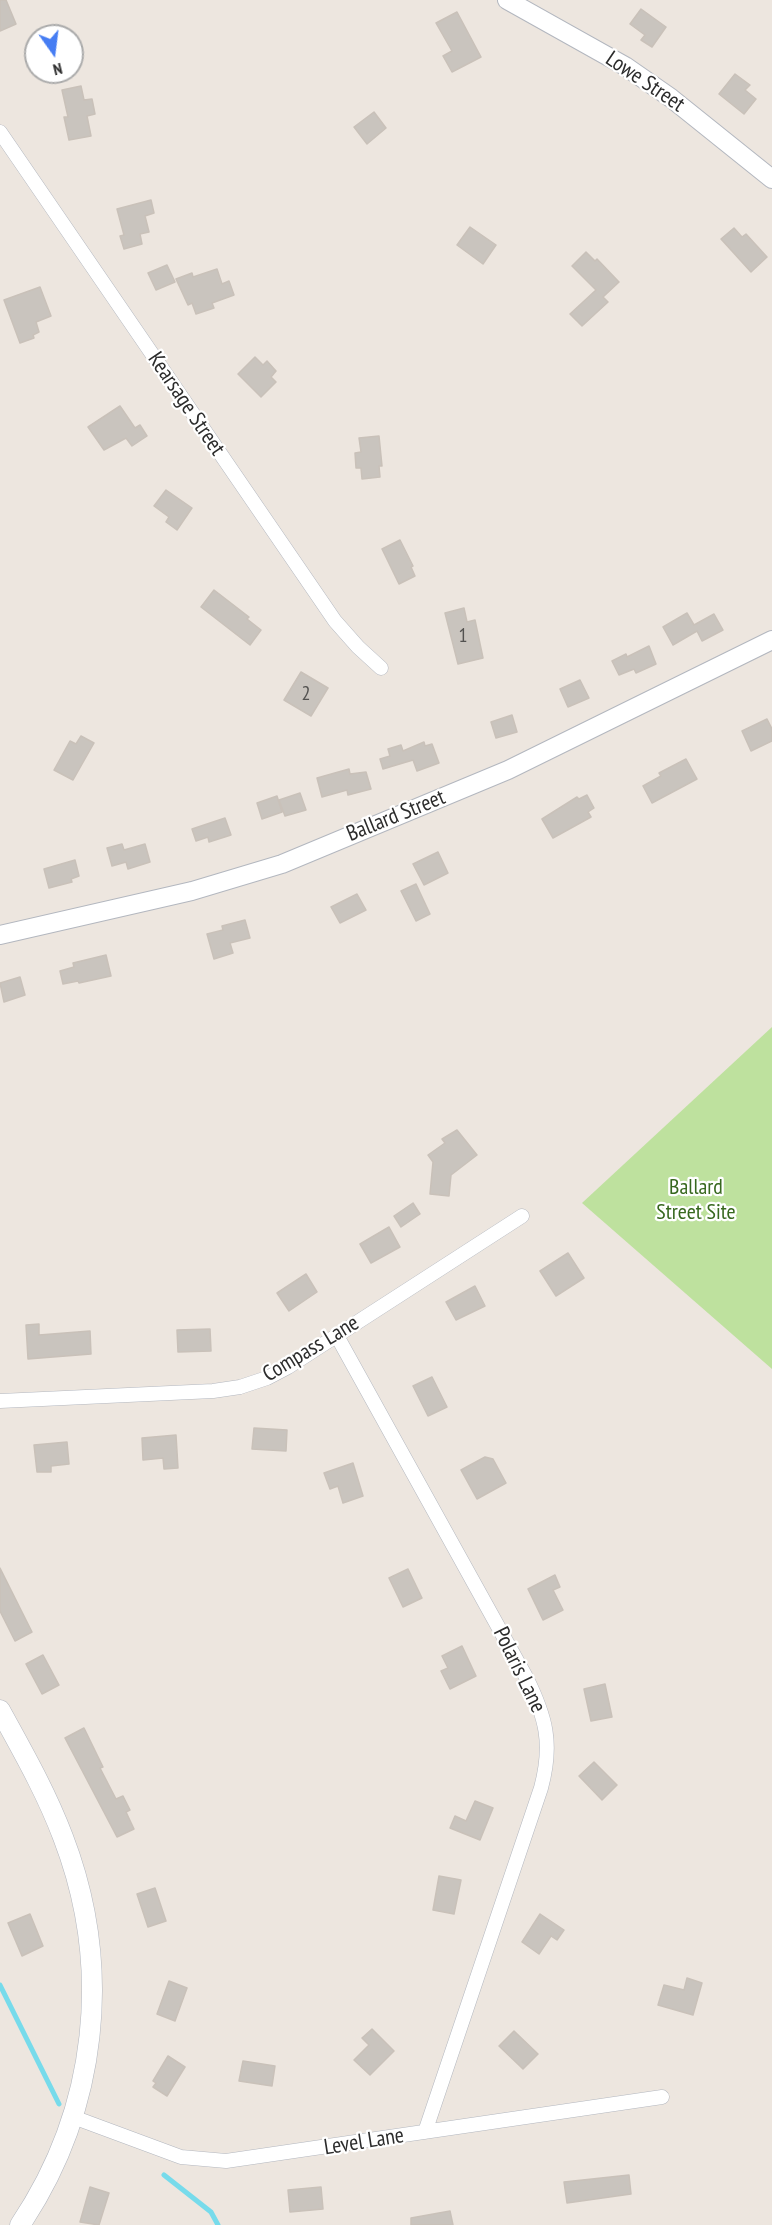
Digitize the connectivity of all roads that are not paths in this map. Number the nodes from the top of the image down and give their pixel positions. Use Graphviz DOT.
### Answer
graph roads {
  1 [pos="507,0"];
  2 [pos="0,132"];
  3 [pos="772,179"];
  4 [pos="772,640"];
  5 [pos="381,668"];
  6 [pos="0,935"];
  7 [pos="522,1216"];
  8 [pos="337,1336"];
  9 [pos="0,1401"];
  10 [pos="0,1710"];
  11 [pos="662,2097"];
  12 [pos="73,2117"];
  13 [pos="425,2133"];
  14 [pos="20,2225"];
  1 -- 3 [label="street, Lowe Street"];
  2 -- 5 [label="street, Kearsage Street"];
  4 -- 6 [label="street, Ballard Street"];
  7 -- 8 [label="street, Compass Lane"];
  8 -- 9 [label="street, Compass Lane"];
  8 -- 13 [label="street, Polaris Lane"];
  10 -- 12 [label="main road"];
  11 -- 13 [label="street, Level Lane"];
  12 -- 13 [label="street, Level Lane"];
  12 -- 14 [label="main road"];
}
